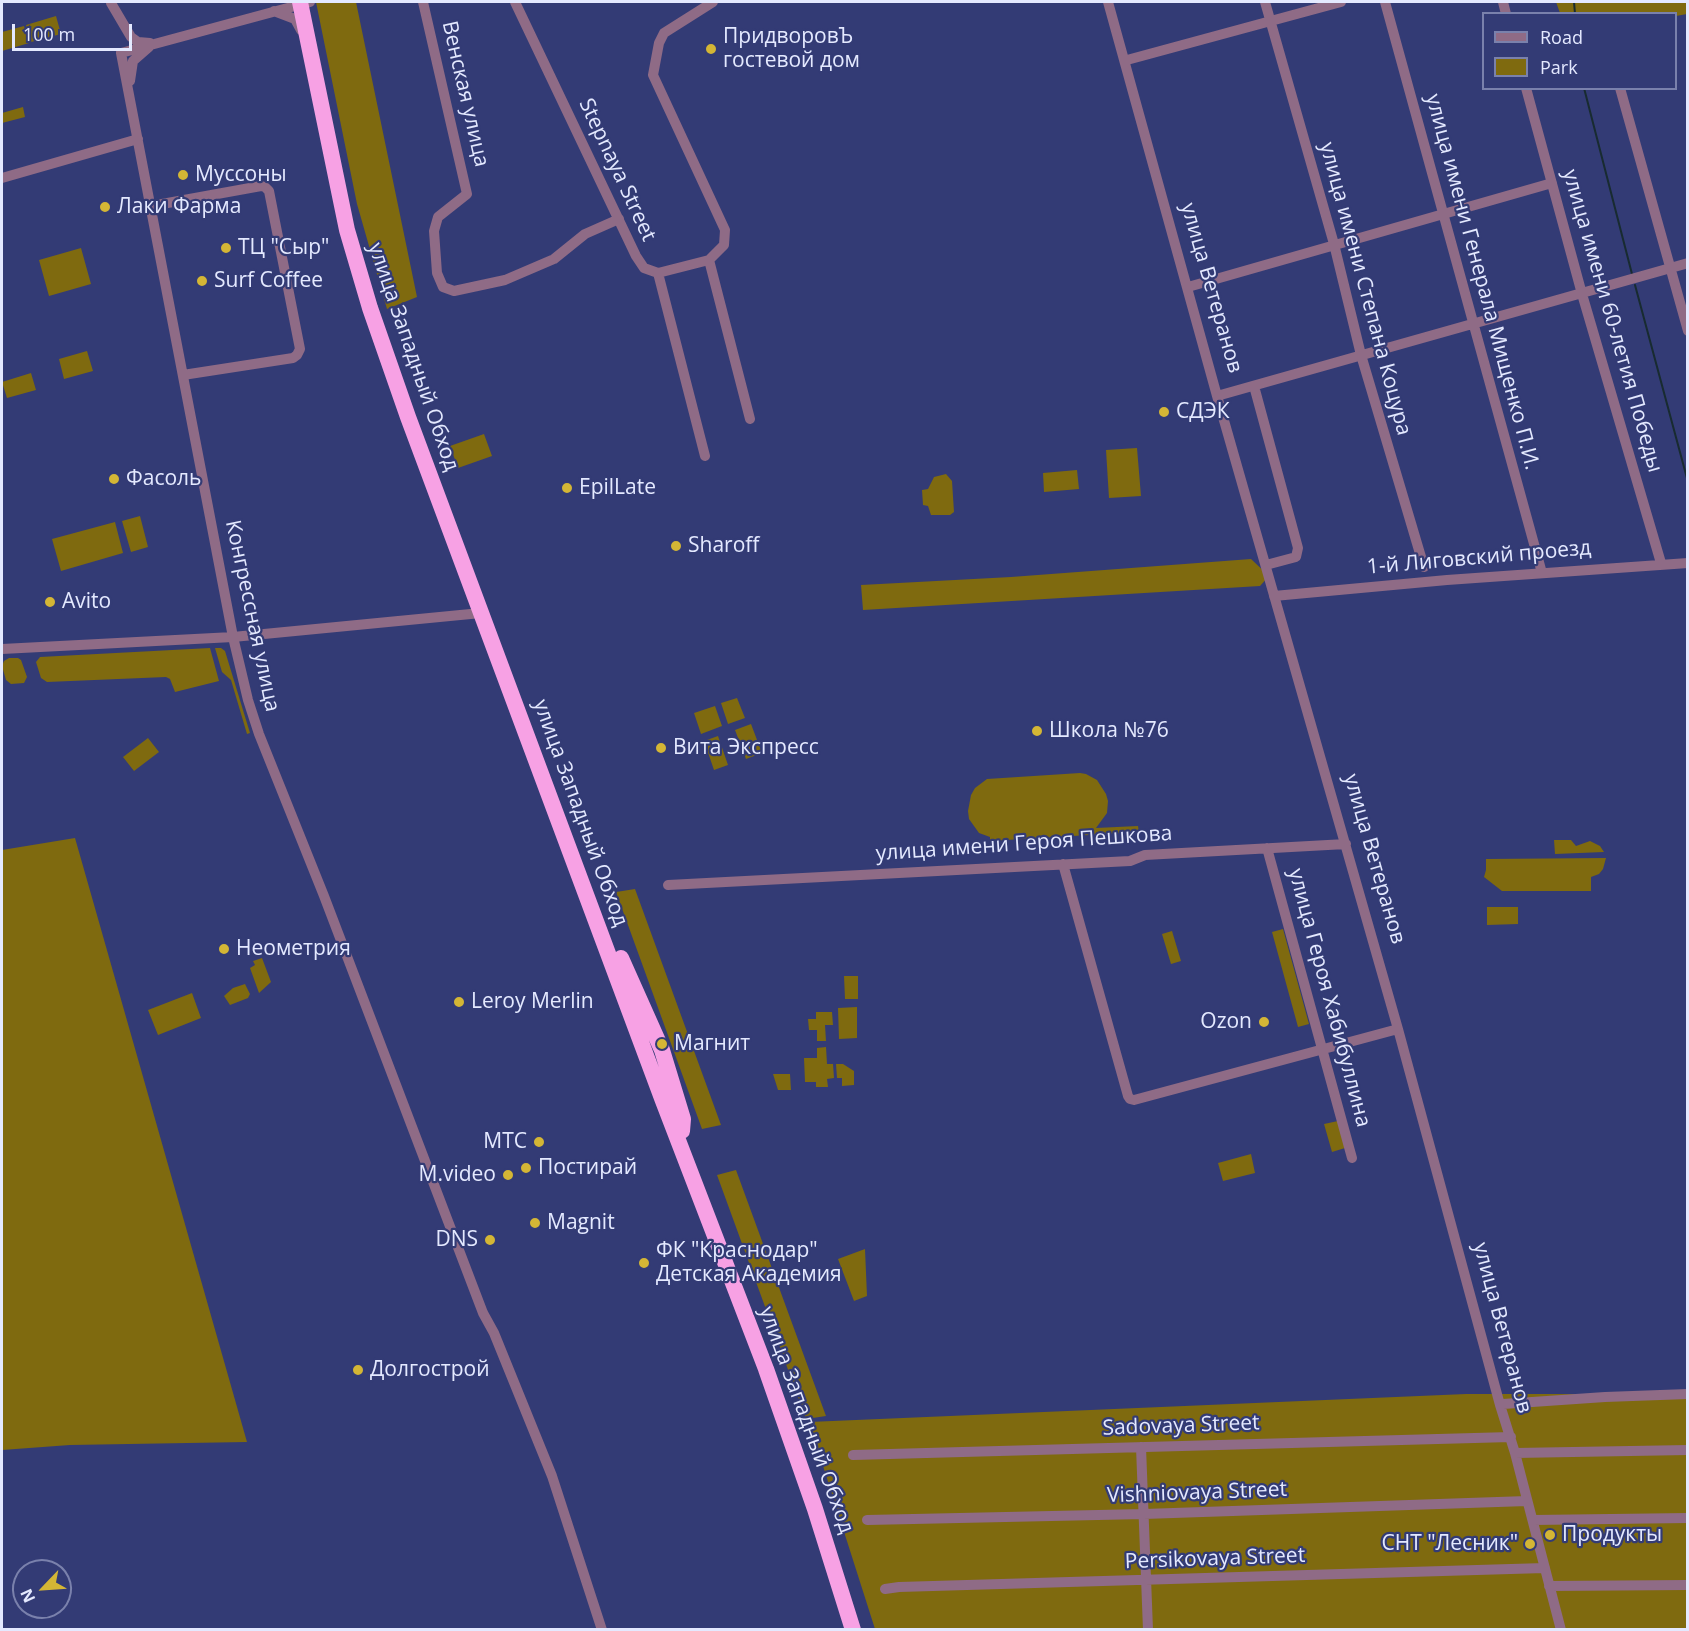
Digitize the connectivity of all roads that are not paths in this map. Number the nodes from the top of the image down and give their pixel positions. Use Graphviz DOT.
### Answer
graph roads {
  1 [pos="301,2"];
  2 [pos="423,2"];
  3 [pos="515,2"];
  4 [pos="714,2"];
  5 [pos="1108,2"];
  6 [pos="1112,2"];
  7 [pos="1265,2"];
  8 [pos="1341,2"];
  9 [pos="1384,2"];
  10 [pos="111,3"];
  11 [pos="273,11"];
  12 [pos="1271,21"];
  13 [pos="154,43"];
  14 [pos="1127,60"];
  15 [pos="129,90"];
  16 [pos="1528,90"];
  17 [pos="1621,90"];
  18 [pos="138,139"];
  19 [pos="2,177"];
  20 [pos="1552,183"];
  21 [pos="151,206"];
  22 [pos="1443,214"];
  23 [pos="619,219"];
  24 [pos="1334,244"];
  25 [pos="709,260"];
  26 [pos="1688,263"];
  27 [pos="357,266"];
  28 [pos="1670,268"];
  29 [pos="658,273"];
  30 [pos="1189,287"];
  31 [pos="1582,294"];
  32 [pos="1474,323"];
  33 [pos="1688,331"];
  34 [pos="1361,355"];
  35 [pos="183,375"];
  36 [pos="1254,386"];
  37 [pos="1219,395"];
  38 [pos="750,419"];
  39 [pos="705,456"];
  40 [pos="1661,563"];
  41 [pos="1688,563"];
  42 [pos="1268,565"];
  43 [pos="1425,567"];
  44 [pos="1542,573"];
  45 [pos="1276,595"];
  46 [pos="481,613"];
  47 [pos="233,637"];
  48 [pos="2,649"];
  49 [pos="1346,844"];
  50 [pos="1268,848"];
  51 [pos="1063,864"];
  52 [pos="668,885"];
  53 [pos="1398,1029"];
  54 [pos="1323,1049"];
  55 [pos="1352,1158"];
  56 [pos="1688,1394"];
  57 [pos="1503,1404"];
  58 [pos="1510,1437"];
  59 [pos="1141,1447"];
  60 [pos="1688,1450"];
  61 [pos="1515,1453"];
  62 [pos="853,1455"];
  63 [pos="1527,1501"];
  64 [pos="1144,1514"];
  65 [pos="1688,1518"];
  66 [pos="867,1520"];
  67 [pos="1533,1520"];
  68 [pos="1545,1568"];
  69 [pos="1147,1581"];
  70 [pos="1688,1585"];
  71 [pos="1549,1586"];
  72 [pos="885,1589"];
  73 [pos="602,1629"];
  74 [pos="853,1629"];
  75 [pos="859,1629"];
  76 [pos="1148,1629"];
  77 [pos="1561,1629"];
  1 -- 11 [label="street"];
  1 -- 11 [label="street"];
  1 -- 27 [label="highway, улица Западный Обход"];
  1 -- 75 [label="highway, улица Западный Обход"];
  2 -- 23 [label="street, Венская улица"];
  3 -- 23 [label="street, Stepnaya Street"];
  4 -- 25 [label="street"];
  5 -- 30 [label="street, улица Ветеранов"];
  6 -- 14 [label="street, улица Ветеранов"];
  7 -- 12 [label="street, улица имени Степана Коцура"];
  8 -- 12 [label="street"];
  9 -- 22 [label="street, улица имени Генерала Мищенко П.И."];
  10 -- 13 [label="street"];
  11 -- 13 [label="street"];
  11 -- 27 [label="street"];
  12 -- 14 [label="street"];
  12 -- 24 [label="street, улица имени Степана Коцура"];
  13 -- 15 [label="street"];
  13 -- 15 [label="street, Конгрессная улица"];
  14 -- 30 [label="street, улица Ветеранов"];
  15 -- 18 [label="street, Конгрессная улица"];
  16 -- 20 [label="street, улица имени 60-летия Победы"];
  17 -- 28 [label="street"];
  18 -- 19 [label="street"];
  18 -- 21 [label="street, Конгрессная улица"];
  20 -- 22 [label="street"];
  20 -- 31 [label="street, улица имени 60-летия Победы"];
  21 -- 35 [label="street, Конгрессная улица"];
  21 -- 35 [label="street"];
  22 -- 24 [label="street"];
  22 -- 32 [label="street, улица имени Генерала Мищенко П.И."];
  23 -- 29 [label="street, Stepnaya Street"];
  24 -- 30 [label="street"];
  24 -- 34 [label="street, улица имени Степана Коцура"];
  25 -- 29 [label="street"];
  25 -- 38 [label="street"];
  26 -- 28 [label="street"];
  27 -- 46 [label="highway, улица Западный Обход"];
  28 -- 31 [label="street"];
  28 -- 33 [label="street"];
  29 -- 39 [label="street"];
  30 -- 37 [label="street, улица Ветеранов"];
  31 -- 32 [label="street"];
  31 -- 40 [label="street, улица имени 60-летия Победы"];
  32 -- 34 [label="street"];
  32 -- 44 [label="street, улица имени Генерала Мищенко П.И."];
  34 -- 36 [label="street"];
  34 -- 43 [label="street, улица имени Степана Коцура"];
  35 -- 47 [label="street, Конгрессная улица"];
  36 -- 37 [label="street"];
  36 -- 42 [label="street"];
  37 -- 42 [label="street, улица Ветеранов"];
  40 -- 41 [label="street, 1-й Лиговский проезд"];
  40 -- 44 [label="street, 1-й Лиговский проезд"];
  42 -- 45 [label="street, улица Ветеранов"];
  44 -- 45 [label="street, 1-й Лиговский проезд"];
  45 -- 49 [label="street, улица Ветеранов"];
  45 -- 57 [label="street, улица Ветеранов"];
  46 -- 47 [label="street"];
  46 -- 74 [label="highway, улица Западный Обход"];
  47 -- 48 [label="street"];
  47 -- 73 [label="street, Конгрессная улица"];
  49 -- 50 [label="street, улица имени Героя Пешкова"];
  49 -- 53 [label="street, улица Ветеранов"];
  50 -- 51 [label="street, улица имени Героя Пешкова"];
  50 -- 54 [label="street, улица Героя Хабибуллина"];
  51 -- 52 [label="street, улица имени Героя Пешкова"];
  51 -- 54 [label="street"];
  53 -- 54 [label="street"];
  53 -- 58 [label="street, улица Ветеранов"];
  54 -- 55 [label="street, улица Героя Хабибуллина"];
  56 -- 57 [label="street"];
  57 -- 58 [label="street, улица Ветеранов"];
  58 -- 59 [label="street, Sadovaya Street"];
  58 -- 61 [label="street"];
  59 -- 62 [label="street, Sadovaya Street"];
  59 -- 64 [label="street"];
  60 -- 61 [label="street"];
  61 -- 63 [label="street"];
  63 -- 64 [label="street, Vishniovaya Street"];
  63 -- 67 [label="street"];
  64 -- 66 [label="street, Vishniovaya Street"];
  64 -- 69 [label="street"];
  65 -- 67 [label="street"];
  67 -- 68 [label="street"];
  68 -- 69 [label="street, Persikovaya Street"];
  68 -- 71 [label="street"];
  69 -- 72 [label="street, Persikovaya Street"];
  69 -- 76 [label="street"];
  70 -- 71 [label="street"];
  71 -- 77 [label="street"];
}
